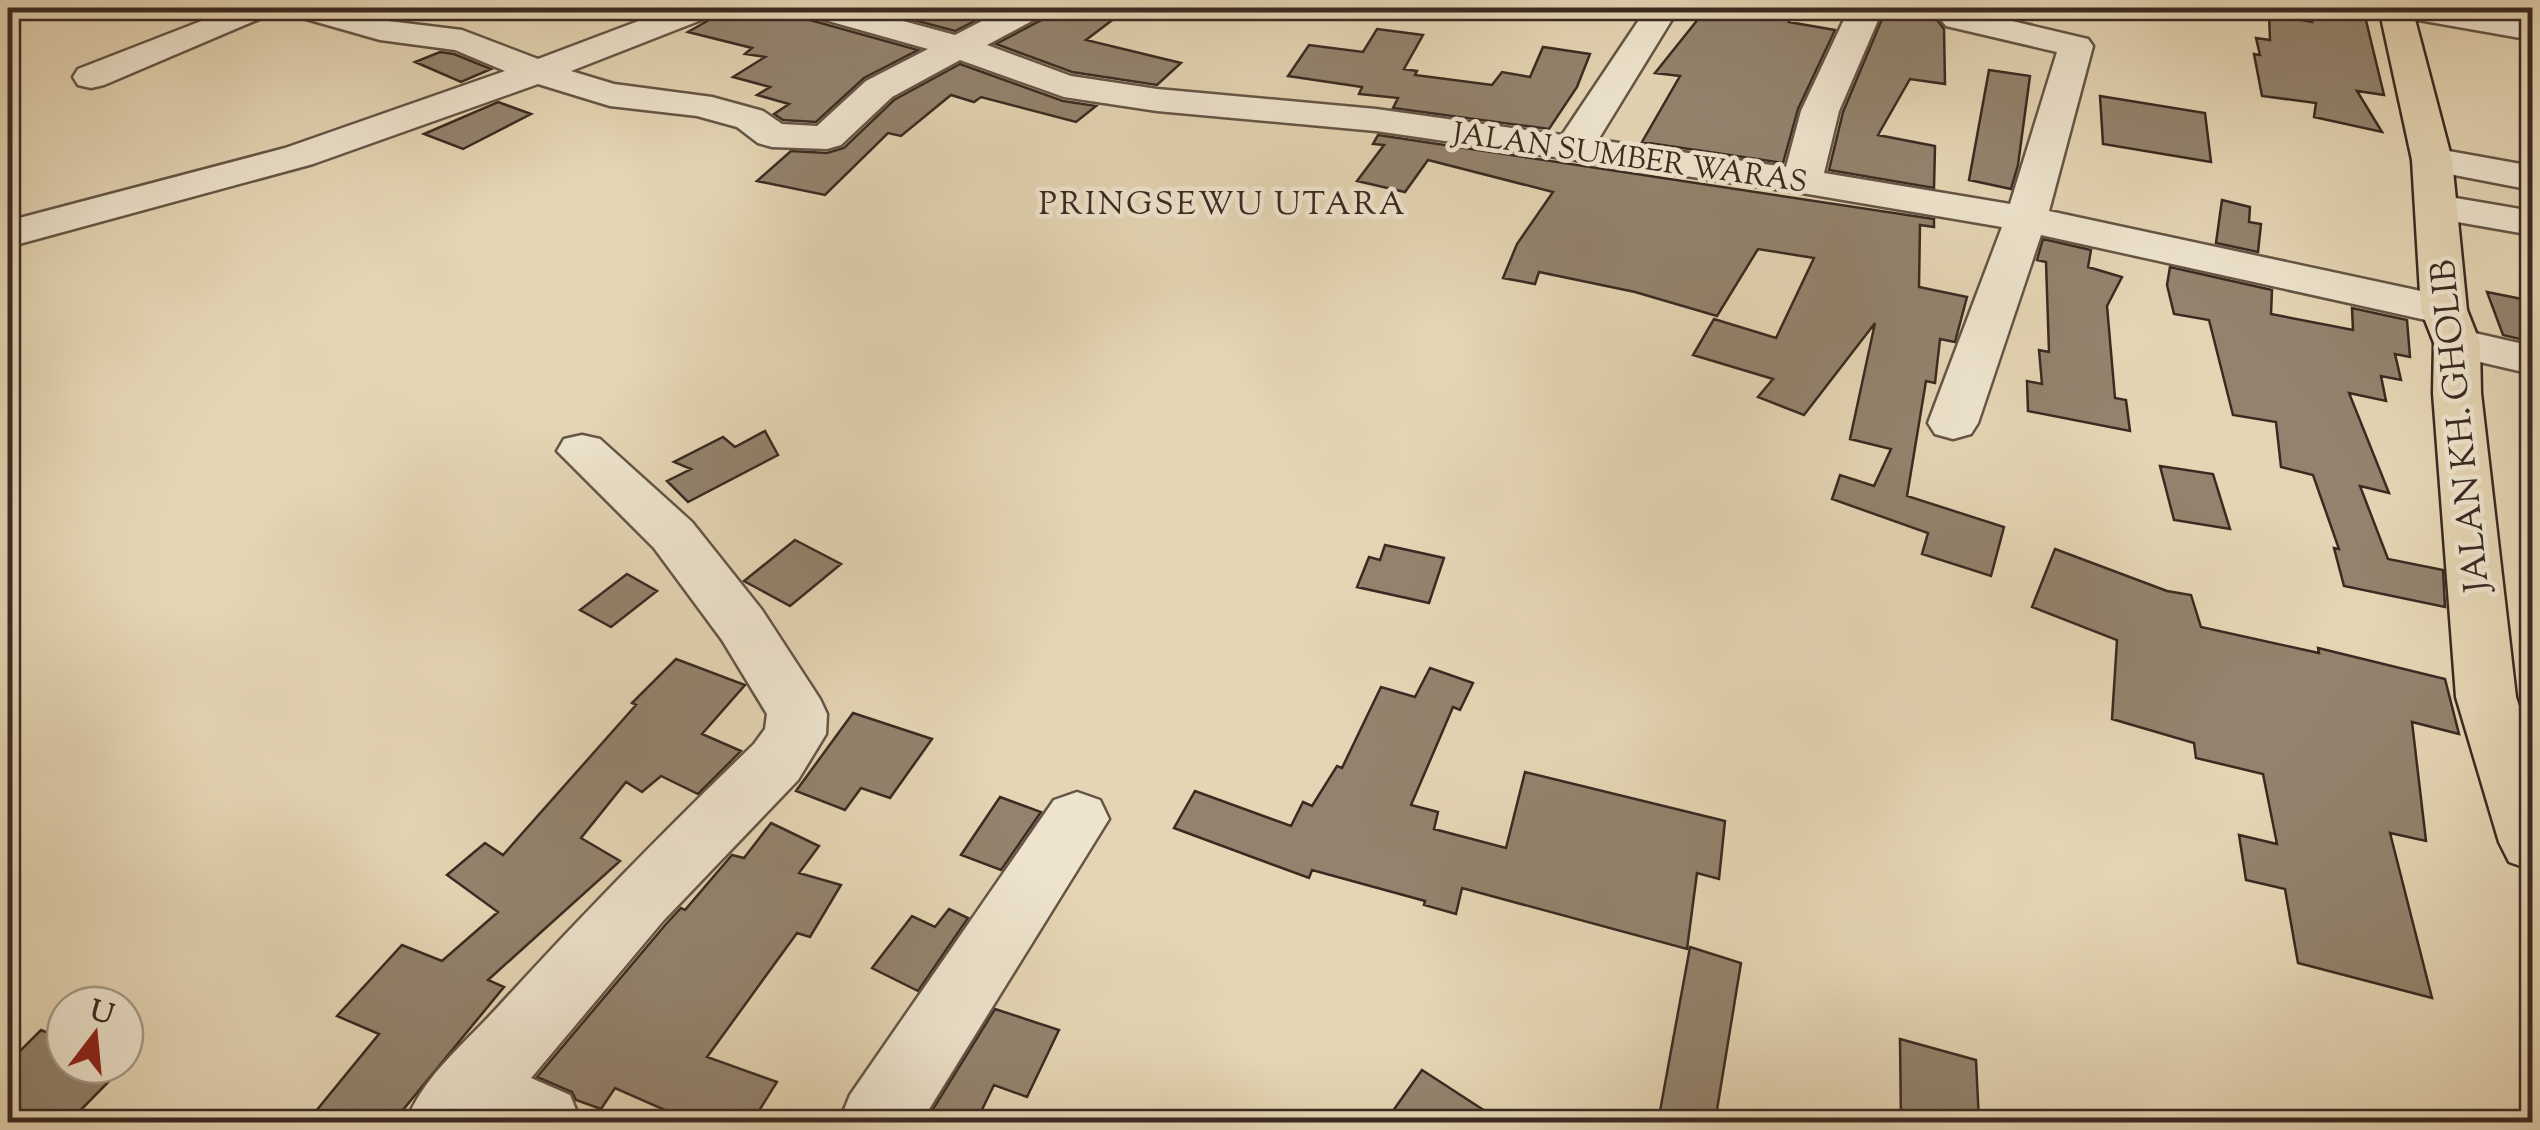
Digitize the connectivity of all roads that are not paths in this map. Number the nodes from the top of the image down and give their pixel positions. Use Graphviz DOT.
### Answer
graph roads {
  1 [pos="16,8"];
  2 [pos="264,8"];
  3 [pos="294,8"];
  4 [pos="702,8"];
  5 [pos="819,8"];
  6 [pos="1031,8"];
  7 [pos="1663,8"];
  8 [pos="1949,8"];
  9 [pos="2394,8"];
  10 [pos="2407,8"];
  11 [pos="8,11"];
  12 [pos="1866,11"];
  13 [pos="2532,30"];
  14 [pos="956,46"];
  15 [pos="538,72"];
  16 [pos="91,77"];
  17 [pos="1574,147"];
  18 [pos="2532,178"];
  19 [pos="1802,182"];
  20 [pos="2435,184"];
  21 [pos="2026,219"];
  22 [pos="2532,223"];
  23 [pos="8,234"];
  24 [pos="2450,327"];
  25 [pos="2532,360"];
  26 [pos="1953,423"];
  27 [pos="582,451"];
  28 [pos="1076,819"];
  29 [pos="2532,842"];
  30 [pos="458,1106"];
  31 [pos="543,1122"];
  32 [pos="878,1122"];
  1 -- 11 [label="street"];
  2 -- 16 [label="street"];
  3 -- 15 [label="street"];
  4 -- 15 [label="street"];
  5 -- 14 [label="street, JALAN SUMBER WARAS"];
  6 -- 14 [label="street"];
  7 -- 17 [label="street"];
  8 -- 21 [label="street"];
  9 -- 20 [label="main road, JALAN KH. GHOLIB"];
  10 -- 13 [label="street"];
  12 -- 19 [label="street"];
  14 -- 15 [label="street"];
  14 -- 17 [label="street, JALAN SUMBER WARAS"];
  15 -- 23 [label="street"];
  17 -- 19 [label="street, JALAN SUMBER WARAS"];
  18 -- 20 [label="street"];
  19 -- 21 [label="street, JALAN SUMBER WARAS"];
  20 -- 22 [label="street"];
  20 -- 24 [label="main road, JALAN KH. GHOLIB"];
  21 -- 24 [label="street, JALAN SUMBER WARAS"];
  21 -- 26 [label="street"];
  24 -- 25 [label="street, JALAN SUMBER WARAS"];
  24 -- 29 [label="main road, JALAN KH. GHOLIB"];
  27 -- 30 [label="street"];
  28 -- 32 [label="street"];
  30 -- 31 [label="street"];
}
